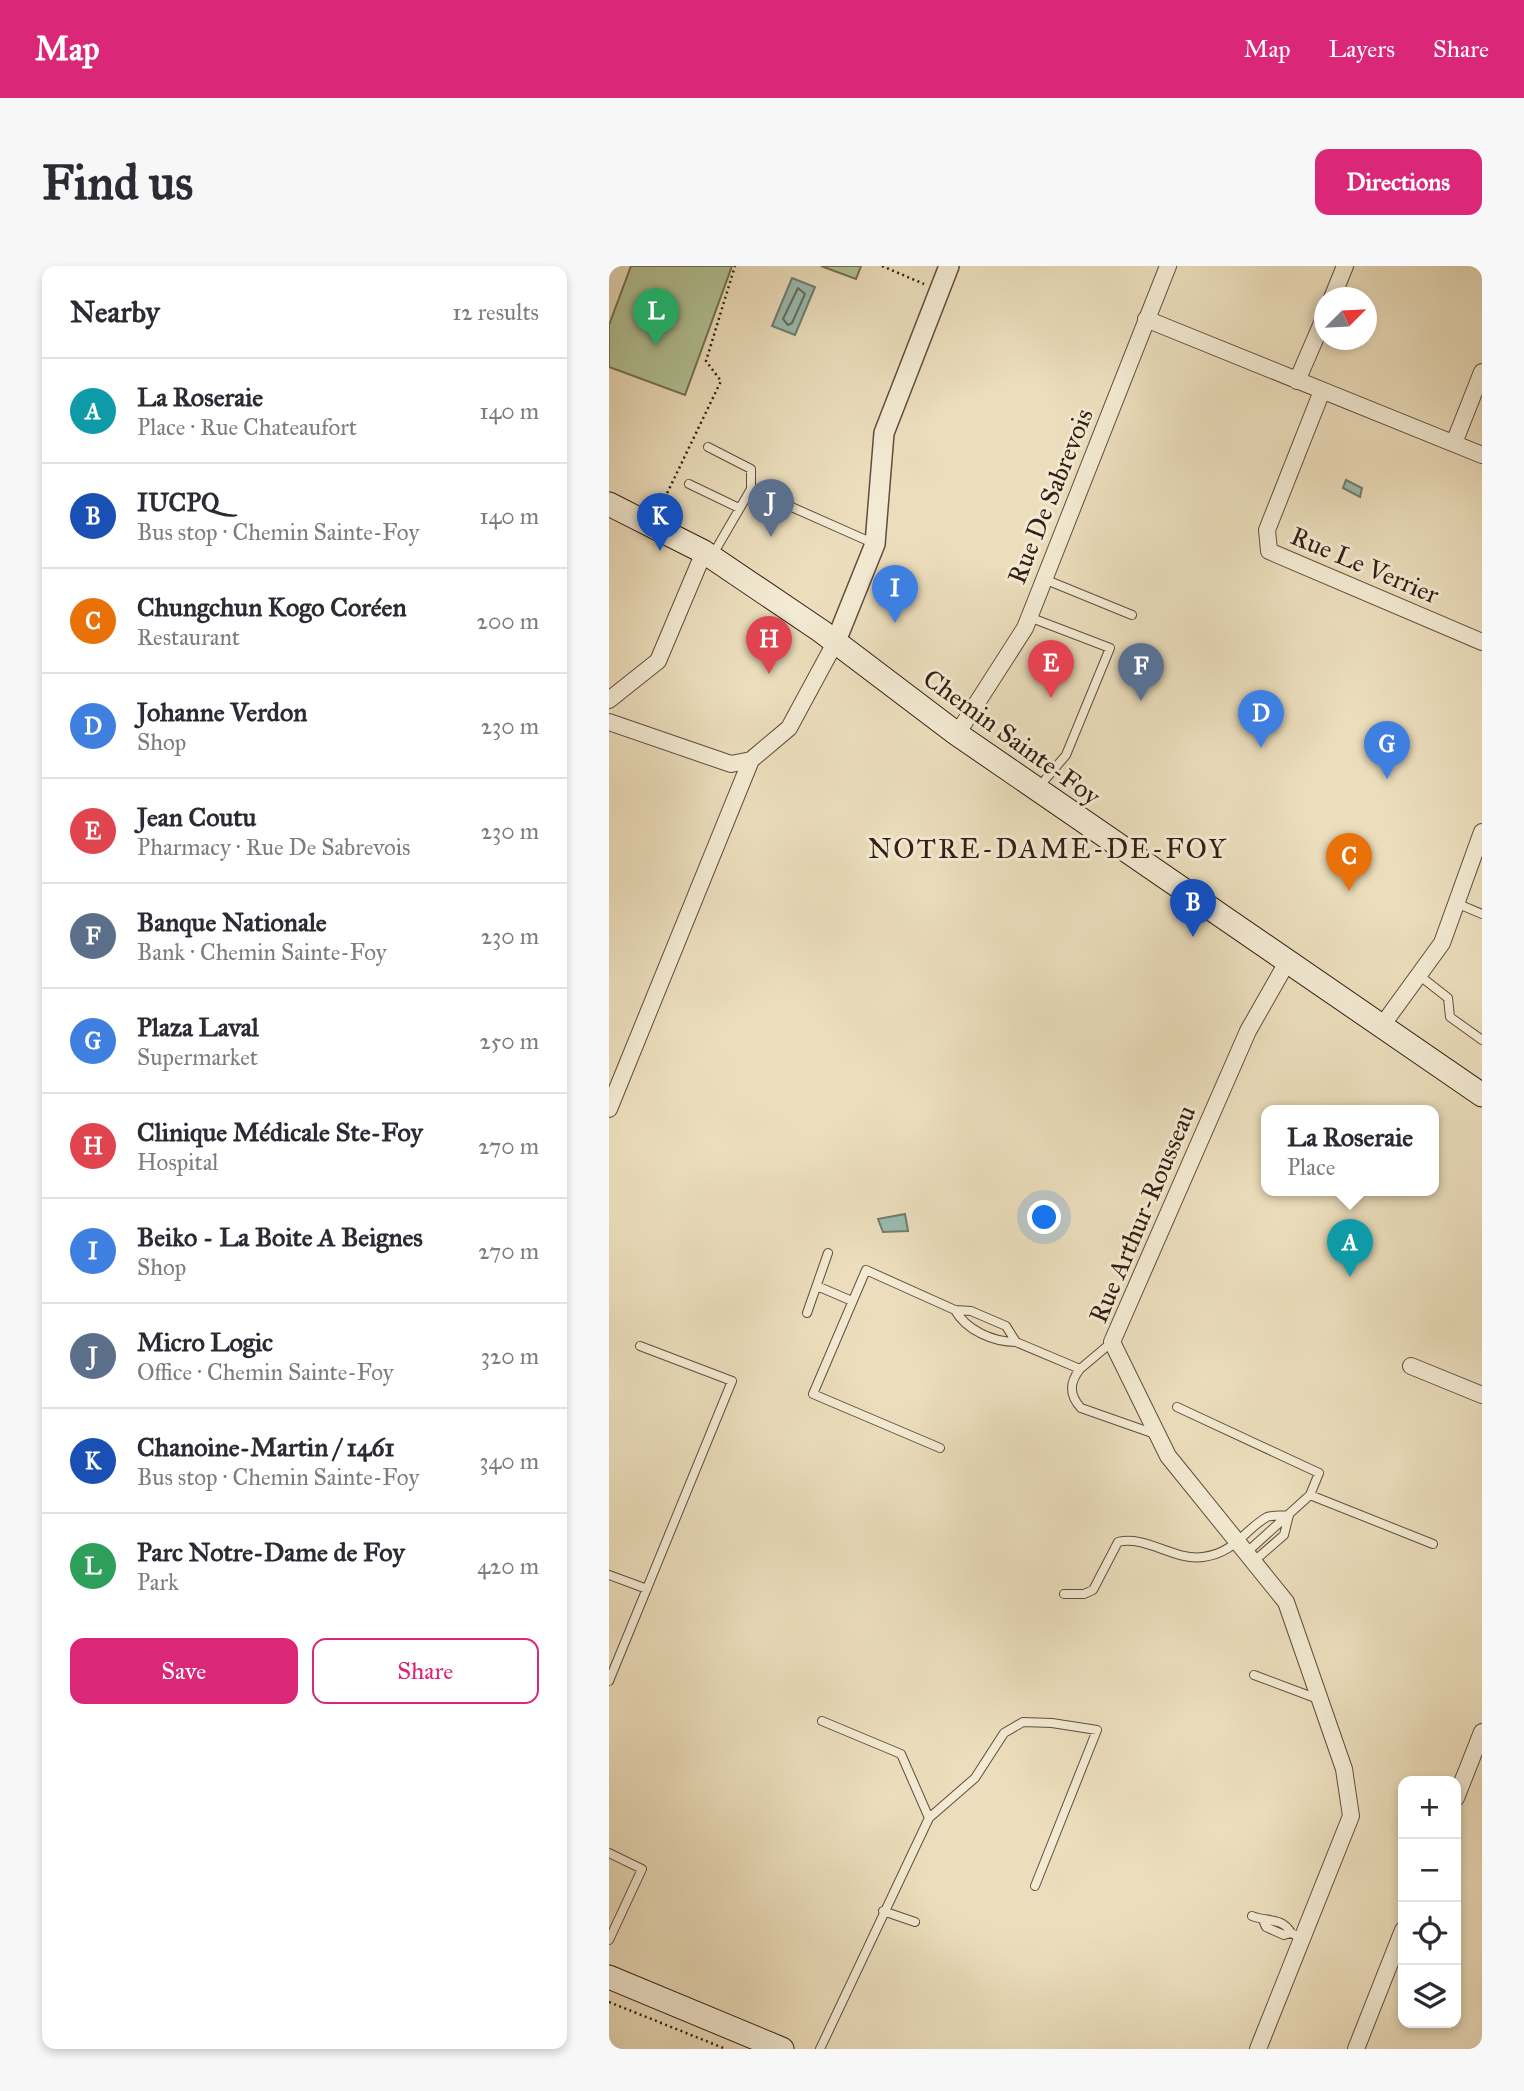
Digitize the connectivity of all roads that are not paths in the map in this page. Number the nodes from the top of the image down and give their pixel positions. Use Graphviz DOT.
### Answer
graph roads {
  1 [pos="949,266"];
  2 [pos="1168,266"];
  3 [pos="1345,266"];
  4 [pos="1336,287"];
  5 [pos="1146,319"];
  6 [pos="1314,342"];
  7 [pos="1482,372"];
  8 [pos="1297,381"];
  9 [pos="1322,391"];
  10 [pos="1454,443"];
  11 [pos="708,447"];
  12 [pos="1482,455"];
  13 [pos="689,484"];
  14 [pos="751,489"];
  15 [pos="609,504"];
  16 [pos="739,509"];
  17 [pos="875,544"];
  18 [pos="708,554"];
  19 [pos="1044,579"];
  20 [pos="1132,615"];
  21 [pos="1029,617"];
  22 [pos="836,640"];
  23 [pos="1482,642"];
  24 [pos="609,700"];
  25 [pos="609,722"];
  26 [pos="957,734"];
  27 [pos="751,760"];
  28 [pos="1036,790"];
  29 [pos="1482,832"];
  30 [pos="1455,903"];
  31 [pos="1482,914"];
  32 [pos="1286,964"];
  33 [pos="1420,976"];
  34 [pos="1381,1027"];
  35 [pos="1482,1040"];
  36 [pos="1482,1095"];
  37 [pos="609,1109"];
  38 [pos="828,1253"];
  39 [pos="817,1286"];
  40 [pos="852,1301"];
  41 [pos="955,1310"];
  42 [pos="807,1313"];
  43 [pos="1016,1342"];
  44 [pos="1112,1342"];
  45 [pos="640,1346"];
  46 [pos="1411,1366"];
  47 [pos="1080,1369"];
  48 [pos="1482,1395"];
  49 [pos="1177,1408"];
  50 [pos="1157,1435"];
  51 [pos="940,1448"];
  52 [pos="1310,1495"];
  53 [pos="1289,1515"];
  54 [pos="1433,1545"];
  55 [pos="1246,1553"];
  56 [pos="609,1575"];
  57 [pos="647,1589"];
  58 [pos="1063,1594"];
  59 [pos="1254,1675"];
  60 [pos="609,1681"];
  61 [pos="1318,1699"];
  62 [pos="822,1721"];
  63 [pos="1482,1732"];
  64 [pos="1461,1785"];
  65 [pos="929,1818"];
  66 [pos="609,1853"];
  67 [pos="1035,1886"];
  68 [pos="883,1910"];
  69 [pos="1252,1916"];
  70 [pos="915,1922"];
  71 [pos="1297,1935"];
  72 [pos="609,1940"];
  73 [pos="1398,1943"];
  74 [pos="609,1977"];
  75 [pos="782,2049"];
  76 [pos="820,2049"];
  77 [pos="1258,2049"];
  78 [pos="1356,2049"];
  1 -- 17 [label="street"];
  2 -- 5 [label="street, Rue De Sabrevois"];
  3 -- 4 [label="street"];
  5 -- 8 [label="street"];
  5 -- 19 [label="street, Rue De Sabrevois"];
  6 -- 8 [label="street"];
  7 -- 10 [label="street"];
  8 -- 9 [label="street"];
  9 -- 10 [label="street"];
  9 -- 23 [label="street, Rue Le Verrier"];
  10 -- 12 [label="street"];
  11 -- 14 [label="lane"];
  13 -- 16 [label="lane"];
  14 -- 16 [label="lane"];
  14 -- 17 [label="lane"];
  15 -- 18 [label="main road, Chemin Sainte-Foy"];
  16 -- 18 [label="lane"];
  17 -- 22 [label="street"];
  18 -- 22 [label="main road, Chemin Sainte-Foy"];
  18 -- 24 [label="street"];
  19 -- 20 [label="lane"];
  19 -- 21 [label="street, Rue De Sabrevois"];
  21 -- 26 [label="street, Rue De Sabrevois"];
  21 -- 28 [label="lane"];
  22 -- 26 [label="main road, Chemin Sainte-Foy"];
  22 -- 27 [label="street"];
  25 -- 27 [label="street"];
  26 -- 28 [label="main road, Chemin Sainte-Foy"];
  27 -- 37 [label="street"];
  28 -- 32 [label="main road, Chemin Sainte-Foy"];
  29 -- 30 [label="street"];
  30 -- 31 [label="lane"];
  30 -- 33 [label="street"];
  32 -- 34 [label="main road, Chemin Sainte-Foy"];
  32 -- 44 [label="street, Rue Arthur-Rousseau"];
  33 -- 34 [label="street"];
  33 -- 35 [label="lane"];
  34 -- 36 [label="main road, Chemin Sainte-Foy"];
  38 -- 39 [label="lane"];
  39 -- 40 [label="lane"];
  39 -- 42 [label="lane"];
  40 -- 41 [label="lane"];
  40 -- 51 [label="lane"];
  41 -- 43 [label="lane"];
  41 -- 43 [label="lane"];
  43 -- 47 [label="lane"];
  44 -- 47 [label="lane"];
  44 -- 50 [label="street, Rue Arthur-Rousseau"];
  45 -- 57 [label="lane"];
  46 -- 48 [label="street"];
  47 -- 50 [label="lane"];
  49 -- 52 [label="lane"];
  50 -- 55 [label="street, Rue Arthur-Rousseau"];
  52 -- 53 [label="lane"];
  52 -- 54 [label="lane"];
  53 -- 55 [label="lane"];
  53 -- 55 [label="lane"];
  55 -- 58 [label="lane"];
  55 -- 61 [label="street, Rue Arthur-Rousseau"];
  56 -- 57 [label="lane"];
  57 -- 60 [label="lane"];
  59 -- 61 [label="lane"];
  61 -- 71 [label="street, Rue Arthur-Rousseau"];
  62 -- 65 [label="lane"];
  63 -- 64 [label="street"];
  65 -- 67 [label="lane"];
  65 -- 68 [label="lane"];
  66 -- 72 [label="lane"];
  68 -- 70 [label="lane"];
  68 -- 76 [label="lane"];
  69 -- 71 [label="lane"];
  71 -- 77 [label="street, Rue Arthur-Rousseau"];
  73 -- 78 [label="street"];
  74 -- 75 [label="main road"];
}
